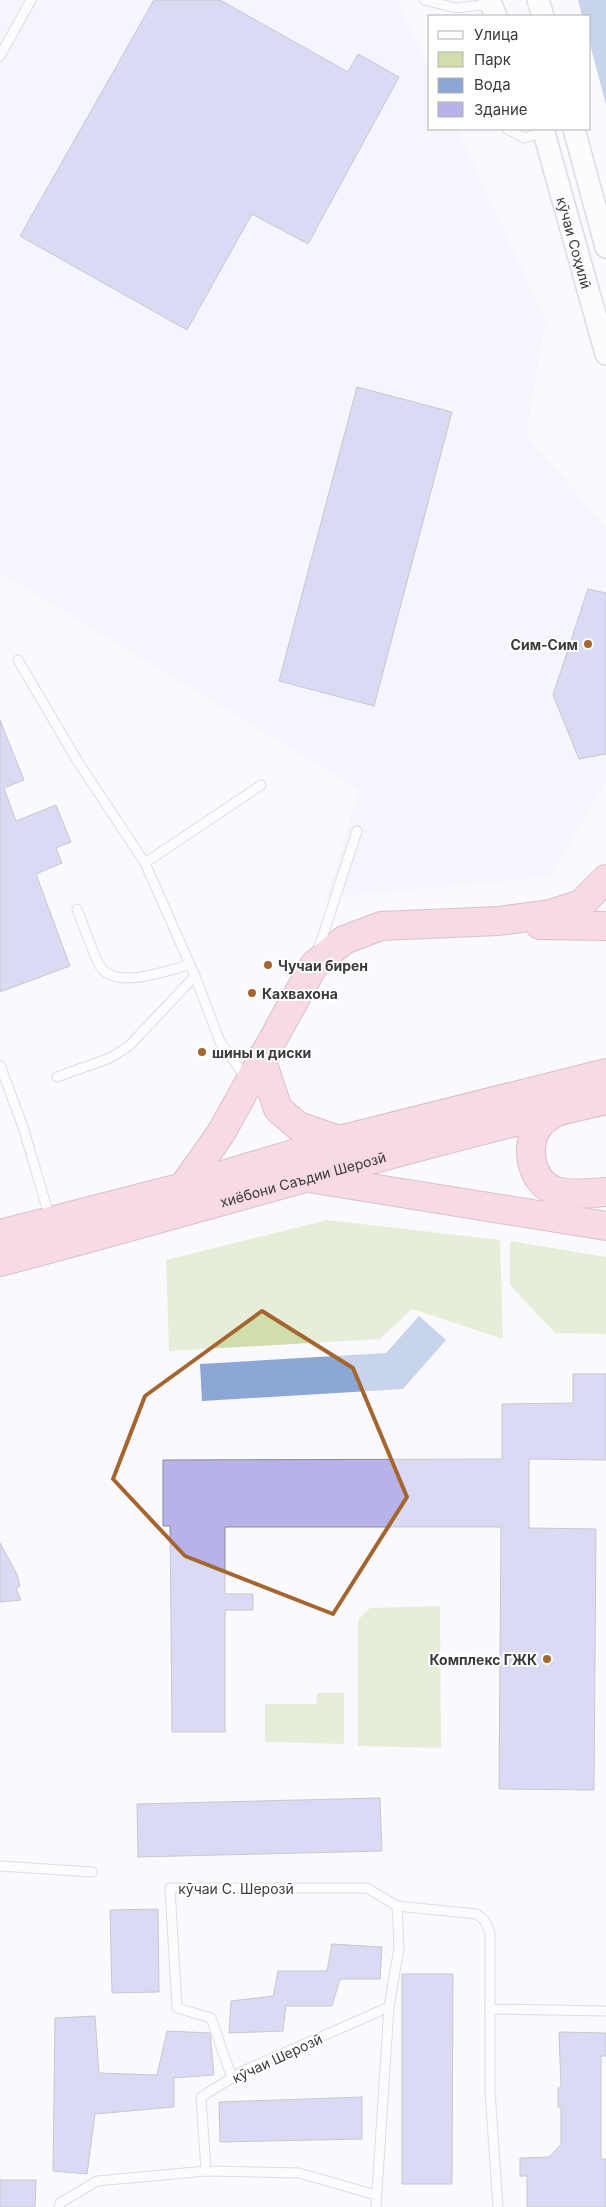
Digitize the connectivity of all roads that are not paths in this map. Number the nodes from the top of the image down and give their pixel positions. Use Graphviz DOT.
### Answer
graph roads {
  1 [pos="32,0"];
  2 [pos="424,0"];
  3 [pos="538,0"];
  4 [pos="492,7"];
  5 [pos="456,12"];
  6 [pos="543,15"];
  7 [pos="0,56"];
  8 [pos="509,130"];
  9 [pos="544,130"];
  10 [pos="574,130"];
  11 [pos="606,247"];
  12 [pos="606,354"];
  13 [pos="18,660"];
  14 [pos="261,785"];
  15 [pos="357,831"];
  16 [pos="144,863"];
  17 [pos="606,879"];
  18 [pos="77,909"];
  19 [pos="499,921"];
  20 [pos="606,926"];
  21 [pos="190,965"];
  22 [pos="314,965"];
  23 [pos="195,976"];
  24 [pos="0,1065"];
  25 [pos="255,1070"];
  26 [pos="606,1073"];
  27 [pos="56,1077"];
  28 [pos="606,1100"];
  29 [pos="556,1112"];
  30 [pos="339,1140"];
  31 [pos="306,1178"];
  32 [pos="183,1188"];
  33 [pos="606,1192"];
  34 [pos="51,1220"];
  35 [pos="606,1226"];
  36 [pos="0,1234"];
  37 [pos="0,1262"];
  38 [pos="0,1866"];
  39 [pos="92,1872"];
  40 [pos="397,1906"];
  41 [pos="389,2007"];
  42 [pos="490,2009"];
  43 [pos="606,2011"];
  44 [pos="232,2078"];
  45 [pos="206,2171"];
  46 [pos="376,2195"];
  47 [pos="60,2207"];
  48 [pos="376,2207"];
  49 [pos="498,2207"];
  1 -- 7 [label="lane"];
  2 -- 5 [label="lane"];
  3 -- 6 [label="street"];
  4 -- 5 [label="lane"];
  8 -- 9 [label="lane"];
  9 -- 12 [label="street, кӯчаи Соҳилӣ"];
  10 -- 11 [label="street, кӯчаи Соҳилӣ"];
  13 -- 16 [label="lane"];
  14 -- 16 [label="lane"];
  15 -- 22 [label="lane"];
  16 -- 21 [label="lane"];
  17 -- 19 [label="highway"];
  18 -- 21 [label="lane"];
  19 -- 20 [label="highway"];
  19 -- 22 [label="highway"];
  21 -- 23 [label="lane"];
  22 -- 25 [label="highway"];
  23 -- 25 [label="lane"];
  23 -- 27 [label="lane"];
  24 -- 34 [label="lane"];
  25 -- 30 [label="highway"];
  25 -- 32 [label="highway"];
  26 -- 30 [label="highway, хиёбони Саъдии Шерозӣ"];
  28 -- 29 [label="highway, хиёбони Саъдии Шерозӣ"];
  29 -- 31 [label="highway, хиёбони Саъдии Шерозӣ"];
  29 -- 33 [label="highway"];
  30 -- 32 [label="highway, хиёбони Саъдии Шерозӣ"];
  31 -- 35 [label="highway"];
  31 -- 37 [label="highway, хиёбони Саъдии Шерозӣ"];
  32 -- 34 [label="highway, хиёбони Саъдии Шерозӣ"];
  34 -- 36 [label="highway, хиёбони Саъдии Шерозӣ"];
  38 -- 39 [label="lane"];
  40 -- 41 [label="lane"];
  40 -- 42 [label="lane"];
  40 -- 44 [label="lane, кӯчаи С. Шерозӣ"];
  41 -- 44 [label="lane, кӯчаи Шерозӣ"];
  41 -- 46 [label="lane"];
  42 -- 43 [label="lane"];
  42 -- 49 [label="lane"];
  44 -- 45 [label="lane, кӯчаи Шерозӣ"];
  45 -- 46 [label="lane"];
  45 -- 47 [label="lane"];
  46 -- 48 [label="lane"];
}
